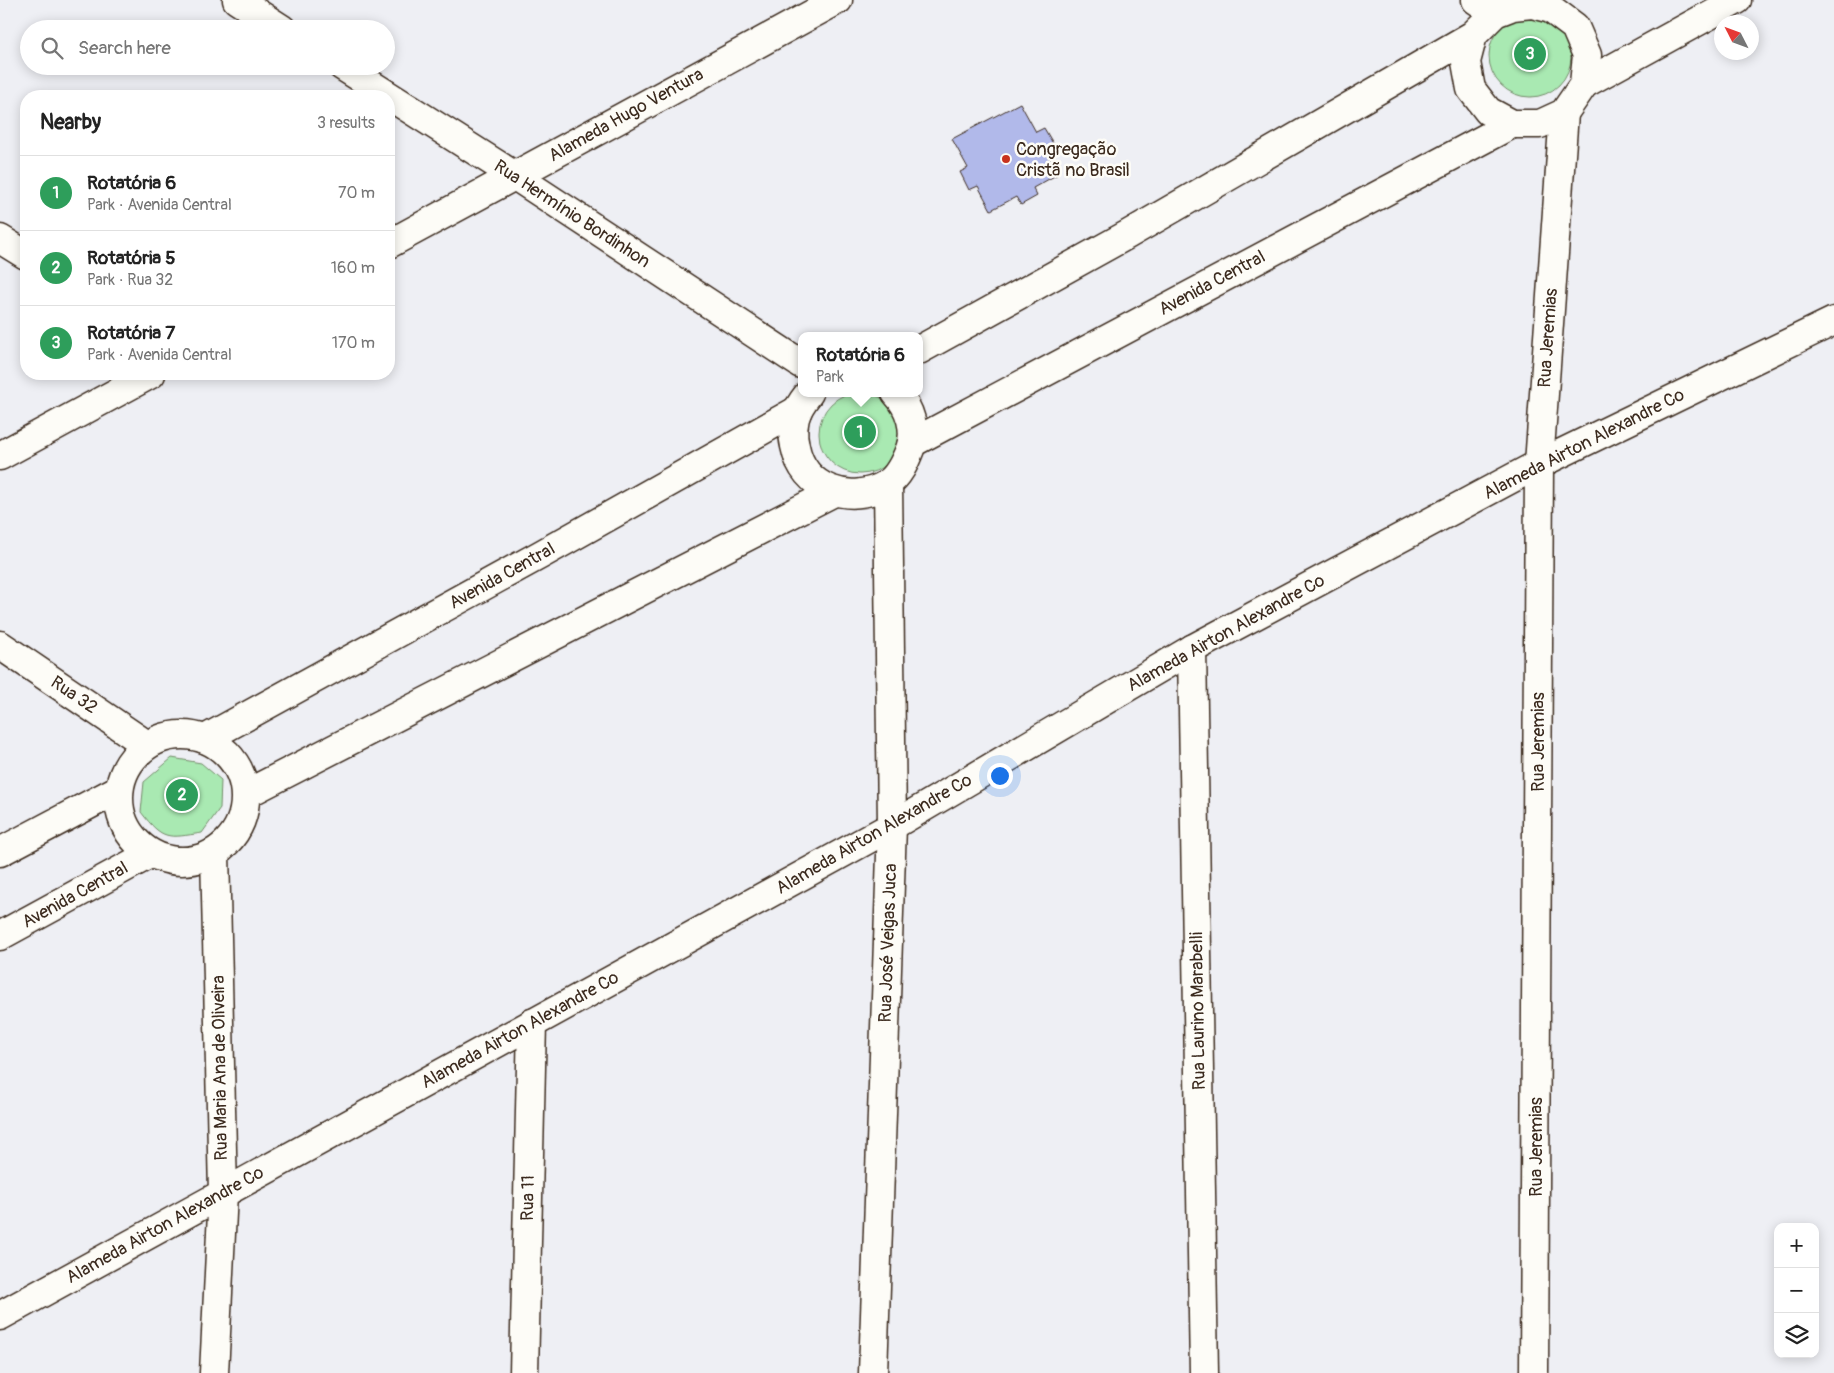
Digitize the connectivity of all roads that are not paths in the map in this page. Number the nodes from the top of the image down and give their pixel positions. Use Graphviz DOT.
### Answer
graph roads {
  1 [pos="237,0"];
  2 [pos="838,0"];
  3 [pos="1737,0"];
  4 [pos="1558,4"];
  5 [pos="1486,7"];
  6 [pos="268,20"];
  7 [pos="1473,36"];
  8 [pos="356,75"];
  9 [pos="1584,84"];
  10 [pos="380,90"];
  11 [pos="395,100"];
  12 [pos="1564,113"];
  13 [pos="1512,124"];
  14 [pos="515,176"];
  15 [pos="0,239"];
  16 [pos="395,241"];
  17 [pos="20,252"];
  18 [pos="1834,321"];
  19 [pos="923,348"];
  20 [pos="798,362"];
  21 [pos="140,380"];
  22 [pos="900,397"];
  23 [pos="803,401"];
  24 [pos="912,443"];
  25 [pos="0,456"];
  26 [pos="1539,464"];
  27 [pos="888,483"];
  28 [pos="834,492"];
  29 [pos="0,645"];
  30 [pos="1192,649"];
  31 [pos="205,739"];
  32 [pos="147,745"];
  33 [pos="119,789"];
  34 [pos="246,794"];
  35 [pos="892,826"];
  36 [pos="0,852"];
  37 [pos="215,853"];
  38 [pos="150,854"];
  39 [pos="0,936"];
  40 [pos="532,1023"];
  41 [pos="223,1193"];
  42 [pos="0,1316"];
  43 [pos="214,1373"];
  44 [pos="524,1373"];
  45 [pos="873,1373"];
  46 [pos="1204,1373"];
  47 [pos="1534,1373"];
  1 -- 6 [label="street"];
  2 -- 14 [label="street, Alameda Hugo Ventura"];
  3 -- 9 [label="street"];
  4 -- 5 [label="street"];
  4 -- 9 [label="street"];
  5 -- 7 [label="street"];
  7 -- 13 [label="street"];
  7 -- 19 [label="street"];
  8 -- 10 [label="street, Rua Hermínio Bordinhon"];
  9 -- 12 [label="street"];
  11 -- 14 [label="street, Rua Hermínio Bordinhon"];
  12 -- 13 [label="street"];
  12 -- 26 [label="street, Rua Jeremias"];
  13 -- 24 [label="street, Avenida Central"];
  14 -- 16 [label="street, Alameda Hugo Ventura"];
  14 -- 20 [label="street, Rua Hermínio Bordinhon"];
  15 -- 17 [label="street"];
  18 -- 26 [label="street, Alameda Airton Alexandre Co"];
  21 -- 25 [label="street"];
  22 -- 24 [label="street"];
  23 -- 28 [label="street"];
  23 -- 31 [label="street, Avenida Central"];
  24 -- 27 [label="street"];
  26 -- 30 [label="street, Alameda Airton Alexandre Co"];
  26 -- 47 [label="street, Rua Jeremias"];
  27 -- 28 [label="street"];
  27 -- 35 [label="street, Rua José Veigas Juca"];
  28 -- 34 [label="street"];
  29 -- 32 [label="street, Rua 32"];
  30 -- 35 [label="street, Alameda Airton Alexandre Co"];
  30 -- 46 [label="street, Rua Laurino Marabelli"];
  31 -- 32 [label="street"];
  31 -- 34 [label="street"];
  32 -- 33 [label="street"];
  33 -- 36 [label="street"];
  33 -- 38 [label="street"];
  34 -- 37 [label="street"];
  35 -- 40 [label="street, Alameda Airton Alexandre Co"];
  35 -- 45 [label="street, Rua José Veigas Juca"];
  37 -- 38 [label="street"];
  37 -- 41 [label="street, Rua Maria Ana de Oliveira"];
  38 -- 39 [label="street, Avenida Central"];
  40 -- 41 [label="street, Alameda Airton Alexandre Co"];
  40 -- 44 [label="street, Rua 11"];
  41 -- 42 [label="street, Alameda Airton Alexandre Co"];
  41 -- 43 [label="street, Rua Maria Ana de Oliveira"];
}
